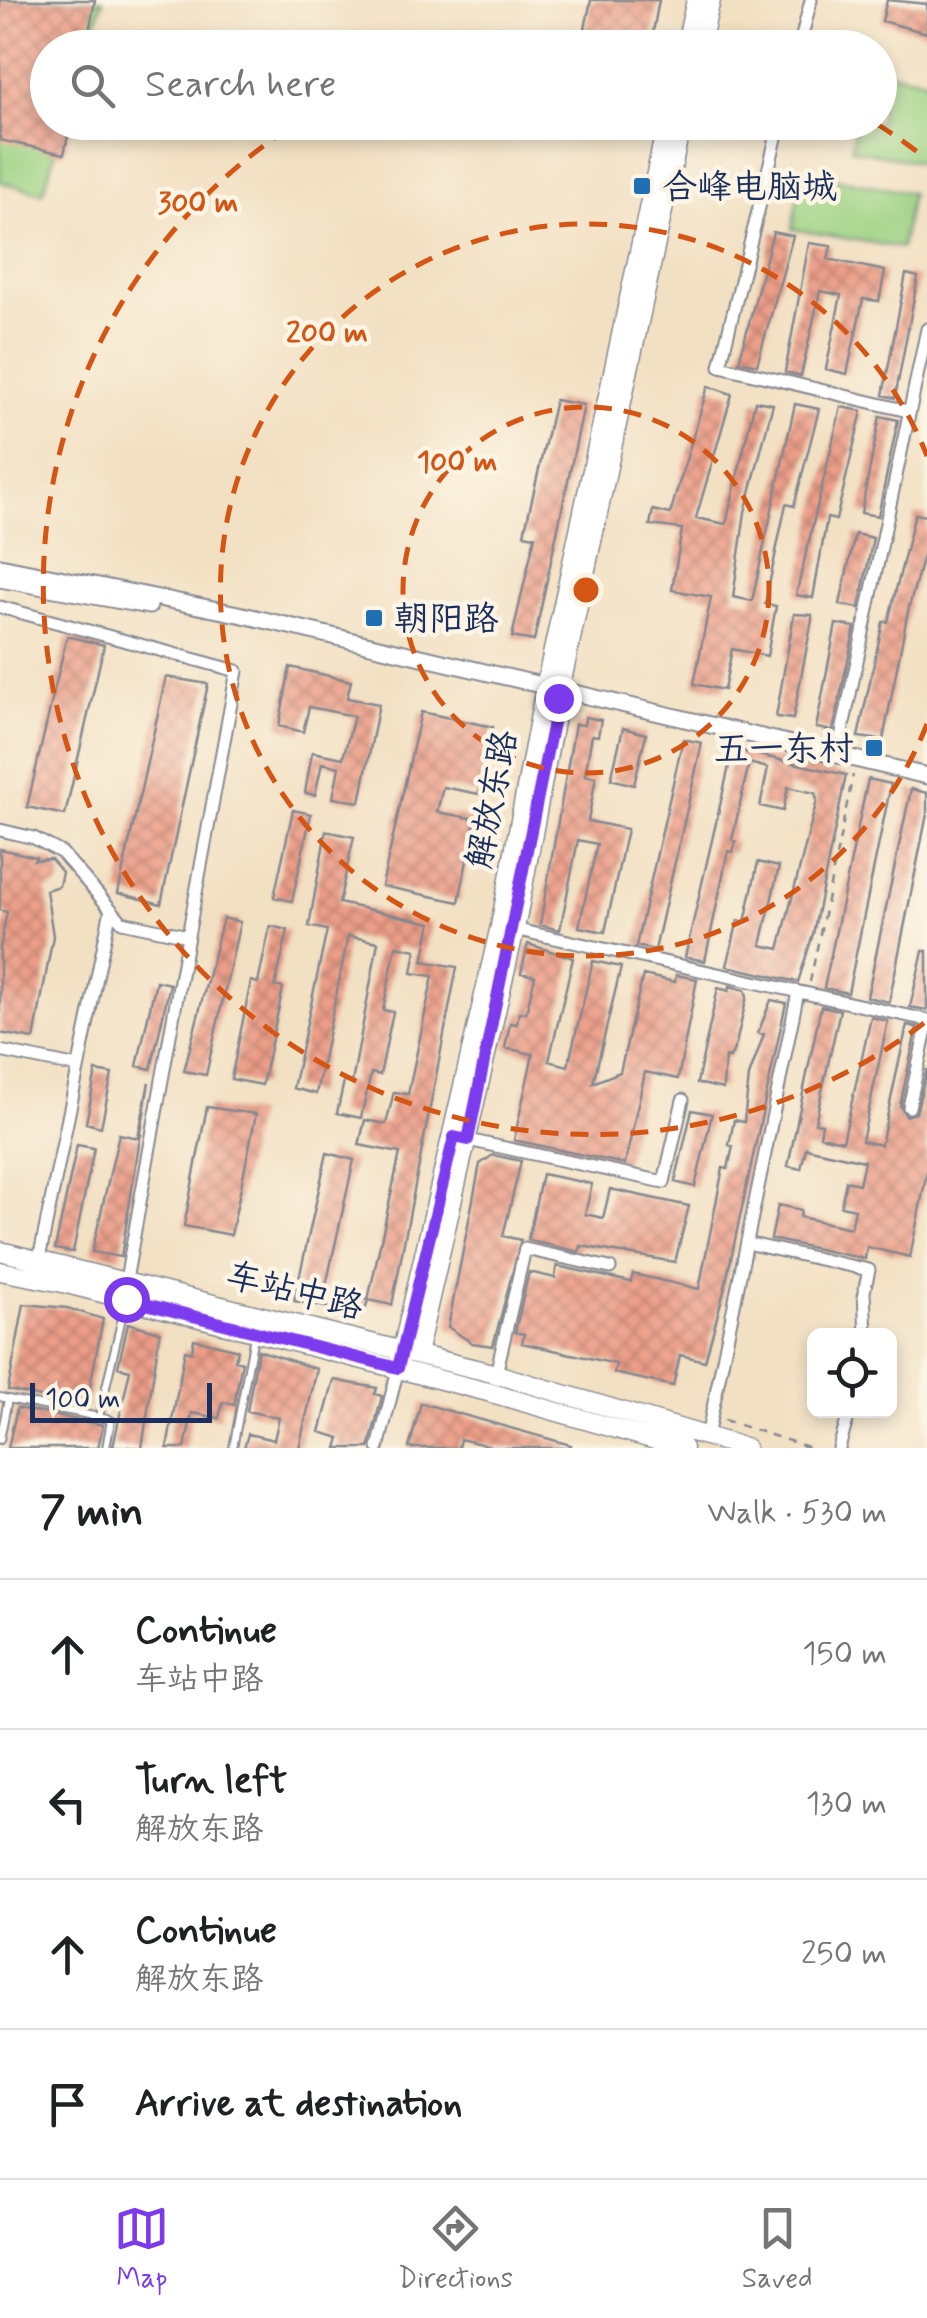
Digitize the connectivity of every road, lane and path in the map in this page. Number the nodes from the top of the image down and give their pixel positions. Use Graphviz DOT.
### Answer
graph roads {
  1 [pos="696,0"];
  2 [pos="711,0"];
  3 [pos="811,0"];
  4 [pos="689,30"];
  5 [pos="704,30"];
  6 [pos="804,30"];
  7 [pos="663,140"];
  8 [pos="678,140"];
  9 [pos="776,140"];
  10 [pos="927,329"];
  11 [pos="908,411"];
  12 [pos="0,566"];
  13 [pos="0,578"];
  14 [pos="0,607"];
  15 [pos="552,693"];
  16 [pos="836,756"];
  17 [pos="854,768"];
  18 [pos="927,776"];
  19 [pos="927,785"];
  20 [pos="0,830"];
  21 [pos="110,909"];
  22 [pos="507,928"];
  23 [pos="188,936"];
  24 [pos="803,993"];
  25 [pos="927,1023"];
  26 [pos="0,1051"];
  27 [pos="78,1067"];
  28 [pos="682,1100"];
  29 [pos="909,1107"];
  30 [pos="461,1138"];
  31 [pos="755,1244"];
  32 [pos="0,1250"];
  33 [pos="38,1259"];
  34 [pos="610,1268"];
  35 [pos="0,1271"];
  36 [pos="126,1289"];
  37 [pos="866,1328"];
  38 [pos="255,1332"];
  39 [pos="406,1358"];
  40 [pos="496,1374"];
  41 [pos="4,1398"];
  42 [pos="99,1417"];
  43 [pos="848,1418"];
  44 [pos="724,1420"];
  45 [pos="707,1437"];
  46 [pos="0,1440"];
  47 [pos="657,1444"];
  48 [pos="106,1448"];
  49 [pos="233,1448"];
  50 [pos="378,1448"];
  51 [pos="683,1448"];
  52 [pos="746,1448"];
  53 [pos="811,1448"];
  54 [pos="839,1448"];
  1 -- 4 [label="main road"];
  2 -- 5 [label="main road"];
  3 -- 6 [label="street"];
  7 -- 15 [label="main road, 解放东路"];
  8 -- 15 [label="main road, 解放东路"];
  9 -- 11 [label="street"];
  10 -- 11 [label="street"];
  11 -- 16 [label="street"];
  12 -- 15 [label="street"];
  13 -- 15 [label="street"];
  14 -- 23 [label="street"];
  15 -- 16 [label="street"];
  15 -- 17 [label="street"];
  15 -- 22 [label="main road, 解放东路"];
  16 -- 18 [label="street"];
  17 -- 19 [label="street"];
  17 -- 24 [label="path"];
  20 -- 21 [label="street"];
  21 -- 23 [label="street"];
  21 -- 27 [label="street"];
  22 -- 24 [label="street"];
  22 -- 30 [label="main road, 解放东路"];
  23 -- 36 [label="street"];
  24 -- 25 [label="street"];
  24 -- 45 [label="street"];
  25 -- 29 [label="street"];
  26 -- 27 [label="street"];
  27 -- 33 [label="street"];
  28 -- 30 [label="street"];
  30 -- 39 [label="main road, 解放东路"];
  31 -- 37 [label="street"];
  32 -- 33 [label="main road, 车站中路"];
  33 -- 36 [label="main road, 车站中路"];
  34 -- 40 [label="street"];
  35 -- 36 [label="main road, 车站中路"];
  36 -- 38 [label="main road, 车站中路"];
  36 -- 39 [label="main road, 车站中路"];
  36 -- 42 [label="lane"];
  38 -- 39 [label="main road, 车站中路"];
  38 -- 49 [label="lane"];
  39 -- 40 [label="main road, 车站中路"];
  39 -- 47 [label="main road, 车站中路"];
  39 -- 50 [label="street"];
  40 -- 45 [label="main road, 车站中路"];
  41 -- 42 [label="lane"];
  41 -- 46 [label="lane"];
  42 -- 48 [label="lane"];
  43 -- 54 [label="street"];
  44 -- 53 [label="path"];
  45 -- 52 [label="main road, 车站中路"];
  47 -- 51 [label="main road, 车站中路"];
}
